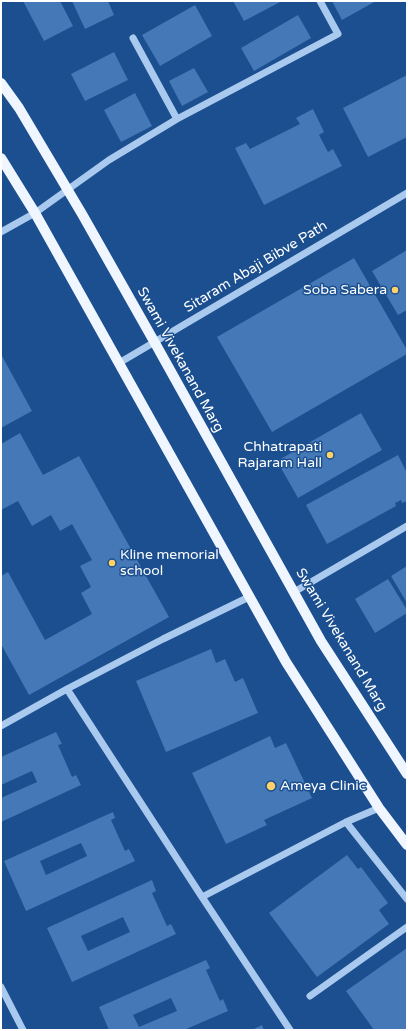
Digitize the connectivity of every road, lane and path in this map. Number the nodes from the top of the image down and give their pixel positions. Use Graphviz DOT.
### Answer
graph roads {
  1 [pos="320,1"];
  2 [pos="133,38"];
  3 [pos="1,83"];
  4 [pos="177,119"];
  5 [pos="1,158"];
  6 [pos="68,190"];
  7 [pos="407,193"];
  8 [pos="35,213"];
  9 [pos="1,232"];
  10 [pos="155,343"];
  11 [pos="119,363"];
  12 [pos="407,526"];
  13 [pos="294,592"];
  14 [pos="249,597"];
  15 [pos="67,689"];
  16 [pos="1,726"];
  17 [pos="404,763"];
  18 [pos="407,774"];
  19 [pos="380,808"];
  20 [pos="346,822"];
  21 [pos="407,845"];
  22 [pos="202,897"];
  23 [pos="407,899"];
  24 [pos="407,927"];
  25 [pos="1,987"];
  26 [pos="310,996"];
  27 [pos="23,1030"];
  28 [pos="290,1030"];
  1 -- 4 [label="street"];
  2 -- 4 [label="street"];
  3 -- 6 [label="main road, Swami Vivekanand Marg"];
  4 -- 6 [label="street"];
  5 -- 8 [label="main road"];
  6 -- 8 [label="street"];
  6 -- 10 [label="main road, Swami Vivekanand Marg"];
  7 -- 10 [label="street, Sitaram Abaji Bibve Path"];
  8 -- 9 [label="street"];
  8 -- 11 [label="main road"];
  10 -- 11 [label="street, Sitaram Abaji Bibve Path"];
  10 -- 13 [label="main road, Swami Vivekanand Marg"];
  11 -- 14 [label="main road"];
  12 -- 13 [label="street"];
  13 -- 17 [label="main road, Swami Vivekanand Marg"];
  14 -- 15 [label="street"];
  14 -- 19 [label="main road"];
  15 -- 16 [label="street"];
  15 -- 22 [label="street"];
  17 -- 18 [label="main road, Swami Vivekanand Marg"];
  19 -- 20 [label="street"];
  19 -- 21 [label="main road"];
  20 -- 22 [label="street"];
  20 -- 23 [label="street"];
  22 -- 28 [label="street"];
  24 -- 26 [label="street"];
  25 -- 27 [label="street"];
}
